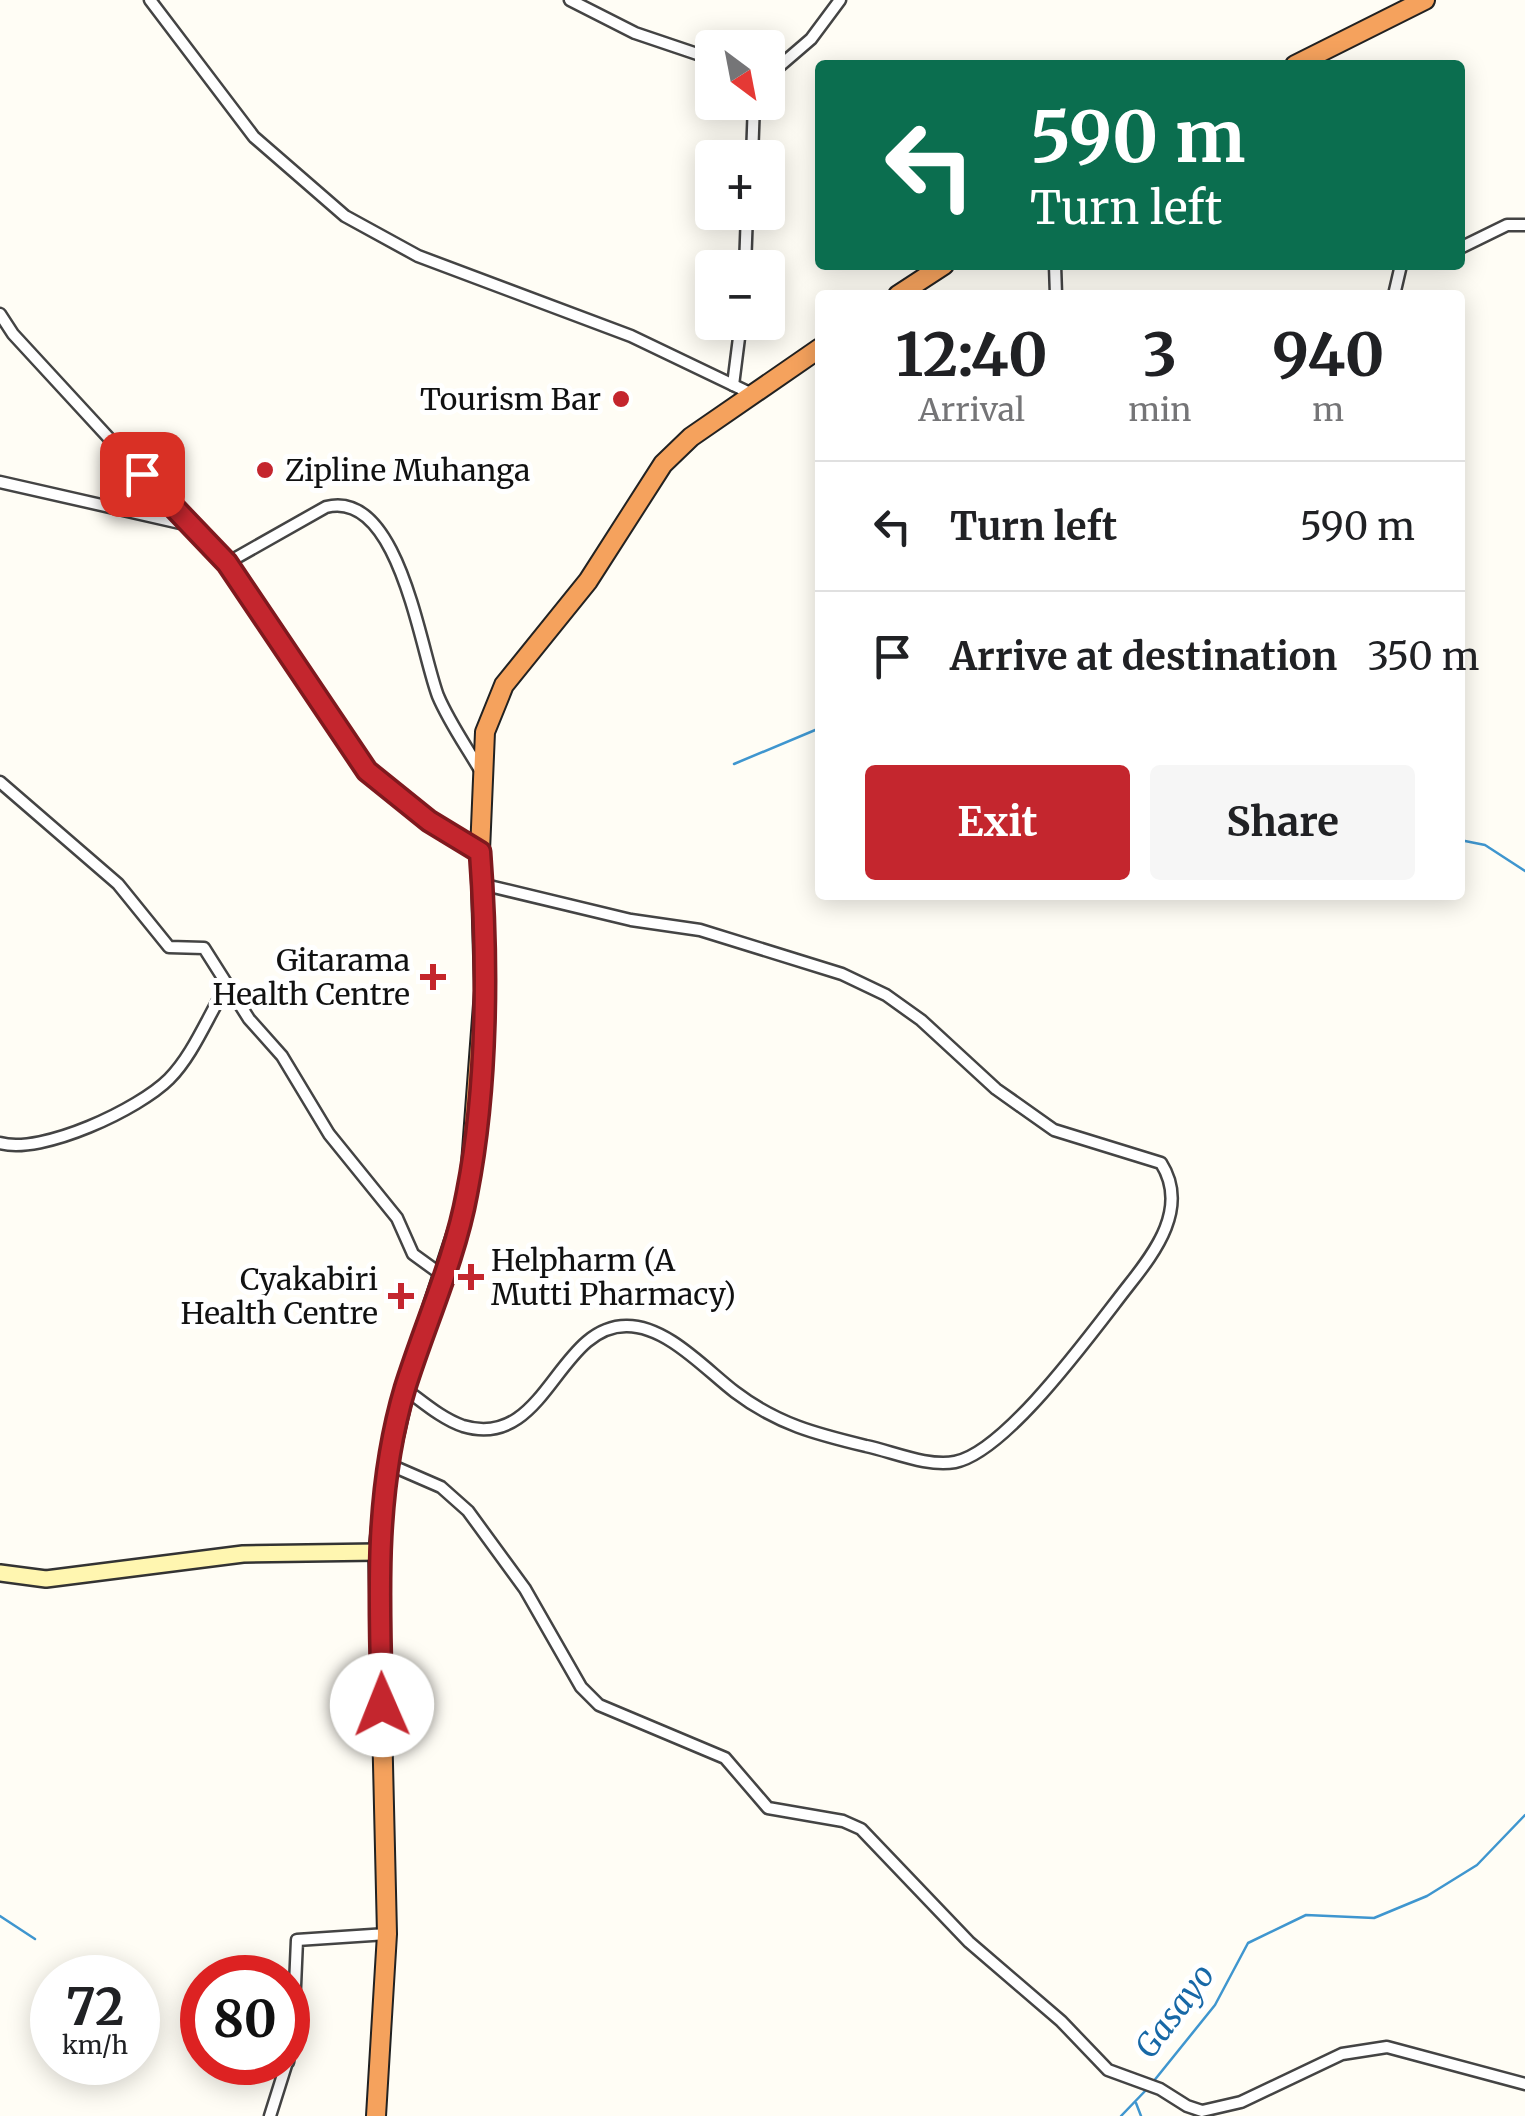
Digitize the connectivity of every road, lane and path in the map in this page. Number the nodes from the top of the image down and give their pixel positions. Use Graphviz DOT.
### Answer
graph roads {
  1 [pos="150,0"];
  2 [pos="570,0"];
  3 [pos="840,0"];
  4 [pos="1425,0"];
  5 [pos="695,53"];
  6 [pos="1305,60"];
  7 [pos="785,61"];
  8 [pos="1525,225"];
  9 [pos="1465,246"];
  10 [pos="936,270"];
  11 [pos="906,290"];
  12 [pos="0,314"];
  13 [pos="739,340"];
  14 [pos="815,351"];
  15 [pos="733,385"];
  16 [pos="752,394"];
  17 [pos="0,482"];
  18 [pos="189,525"];
  19 [pos="227,563"];
  20 [pos="483,775"];
  21 [pos="0,782"];
  22 [pos="480,852"];
  23 [pos="481,884"];
  24 [pos="226,987"];
  25 [pos="0,1142"];
  26 [pos="442,1274"];
  27 [pos="405,1389"];
  28 [pos="388,1464"];
  29 [pos="378,1552"];
  30 [pos="0,1573"];
  31 [pos="387,1934"];
  32 [pos="296,1955"];
  33 [pos="1525,2084"];
  34 [pos="280,2085"];
  35 [pos="270,2116"];
  36 [pos="376,2116"];
  1 -- 15 [label="street"];
  2 -- 5 [label="street"];
  3 -- 7 [label="street"];
  4 -- 6 [label="highway"];
  8 -- 9 [label="street"];
  10 -- 11 [label="highway"];
  12 -- 18 [label="street"];
  13 -- 15 [label="street"];
  14 -- 16 [label="highway"];
  15 -- 16 [label="street"];
  16 -- 20 [label="highway"];
  17 -- 18 [label="street"];
  18 -- 19 [label="street"];
  19 -- 20 [label="street"];
  19 -- 22 [label="street"];
  20 -- 22 [label="highway"];
  21 -- 24 [label="street"];
  22 -- 23 [label="highway"];
  23 -- 26 [label="highway"];
  23 -- 27 [label="street"];
  24 -- 25 [label="street"];
  24 -- 26 [label="street"];
  26 -- 27 [label="highway"];
  27 -- 28 [label="highway"];
  28 -- 29 [label="highway"];
  28 -- 33 [label="street"];
  29 -- 30 [label="main road"];
  29 -- 31 [label="highway"];
  31 -- 32 [label="street"];
  31 -- 36 [label="highway"];
  34 -- 35 [label="street"];
}
